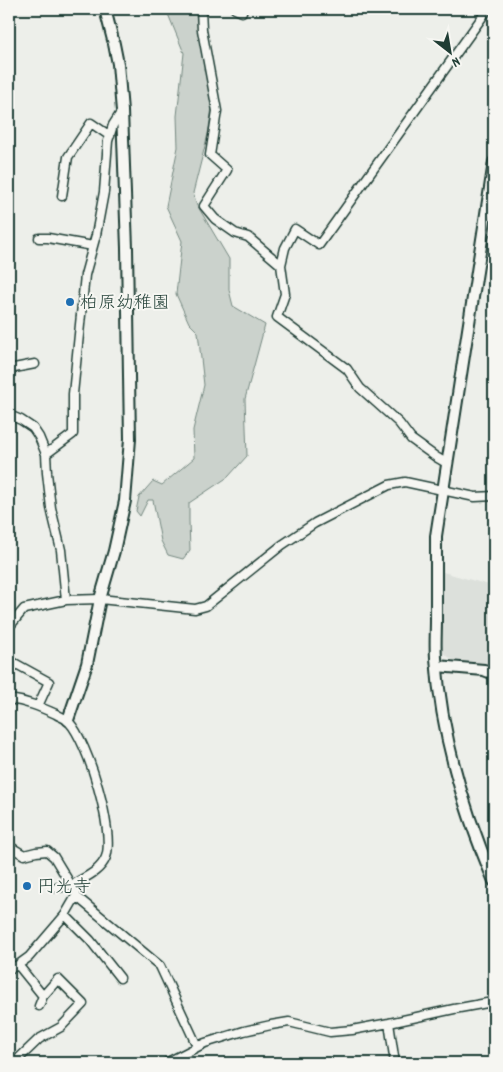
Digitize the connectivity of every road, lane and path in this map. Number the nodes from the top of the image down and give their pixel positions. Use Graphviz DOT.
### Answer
graph roads {
  1 [pos="105,9"];
  2 [pos="201,9"];
  3 [pos="488,9"];
  4 [pos="122,111"];
  5 [pos="110,136"];
  6 [pos="494,162"];
  7 [pos="62,196"];
  8 [pos="491,208"];
  9 [pos="39,238"];
  10 [pos="93,246"];
  11 [pos="281,264"];
  12 [pos="35,364"];
  13 [pos="9,369"];
  14 [pos="9,415"];
  15 [pos="46,454"];
  16 [pos="448,464"];
  17 [pos="443,489"];
  18 [pos="494,496"];
  19 [pos="100,599"];
  20 [pos="66,600"];
  21 [pos="9,628"];
  22 [pos="9,663"];
  23 [pos="437,666"];
  24 [pos="494,674"];
  25 [pos="9,698"];
  26 [pos="38,706"];
  27 [pos="68,720"];
  28 [pos="9,846"];
  29 [pos="494,880"];
  30 [pos="74,883"];
  31 [pos="56,888"];
  32 [pos="76,896"];
  33 [pos="65,915"];
  34 [pos="18,966"];
  35 [pos="9,970"];
  36 [pos="120,978"];
  37 [pos="42,996"];
  38 [pos="494,1003"];
  39 [pos="39,1006"];
  40 [pos="389,1024"];
  41 [pos="198,1046"];
  42 [pos="9,1060"];
  43 [pos="13,1063"];
  44 [pos="166,1063"];
  45 [pos="395,1063"];
  1 -- 4 [label="street"];
  2 -- 11 [label="street"];
  3 -- 11 [label="street"];
  4 -- 5 [label="street"];
  4 -- 19 [label="street"];
  5 -- 7 [label="street"];
  5 -- 10 [label="street"];
  6 -- 8 [label="street"];
  8 -- 16 [label="street"];
  9 -- 10 [label="street"];
  10 -- 15 [label="street"];
  11 -- 16 [label="street"];
  12 -- 13 [label="street"];
  14 -- 15 [label="street"];
  15 -- 20 [label="street"];
  16 -- 17 [label="street"];
  17 -- 18 [label="street"];
  17 -- 19 [label="street"];
  17 -- 23 [label="street"];
  19 -- 20 [label="street"];
  19 -- 27 [label="street"];
  20 -- 21 [label="street"];
  22 -- 26 [label="street"];
  23 -- 24 [label="street"];
  23 -- 29 [label="street"];
  25 -- 26 [label="street"];
  26 -- 27 [label="street"];
  27 -- 30 [label="street"];
  28 -- 30 [label="street"];
  30 -- 31 [label="street"];
  30 -- 32 [label="street"];
  32 -- 33 [label="street"];
  32 -- 41 [label="street"];
  33 -- 34 [label="street"];
  33 -- 36 [label="street"];
  34 -- 35 [label="street"];
  34 -- 37 [label="street"];
  37 -- 39 [label="street"];
  37 -- 43 [label="street"];
  38 -- 40 [label="street"];
  40 -- 41 [label="street"];
  40 -- 45 [label="street"];
  41 -- 44 [label="street"];
  42 -- 43 [label="main road"];
}
